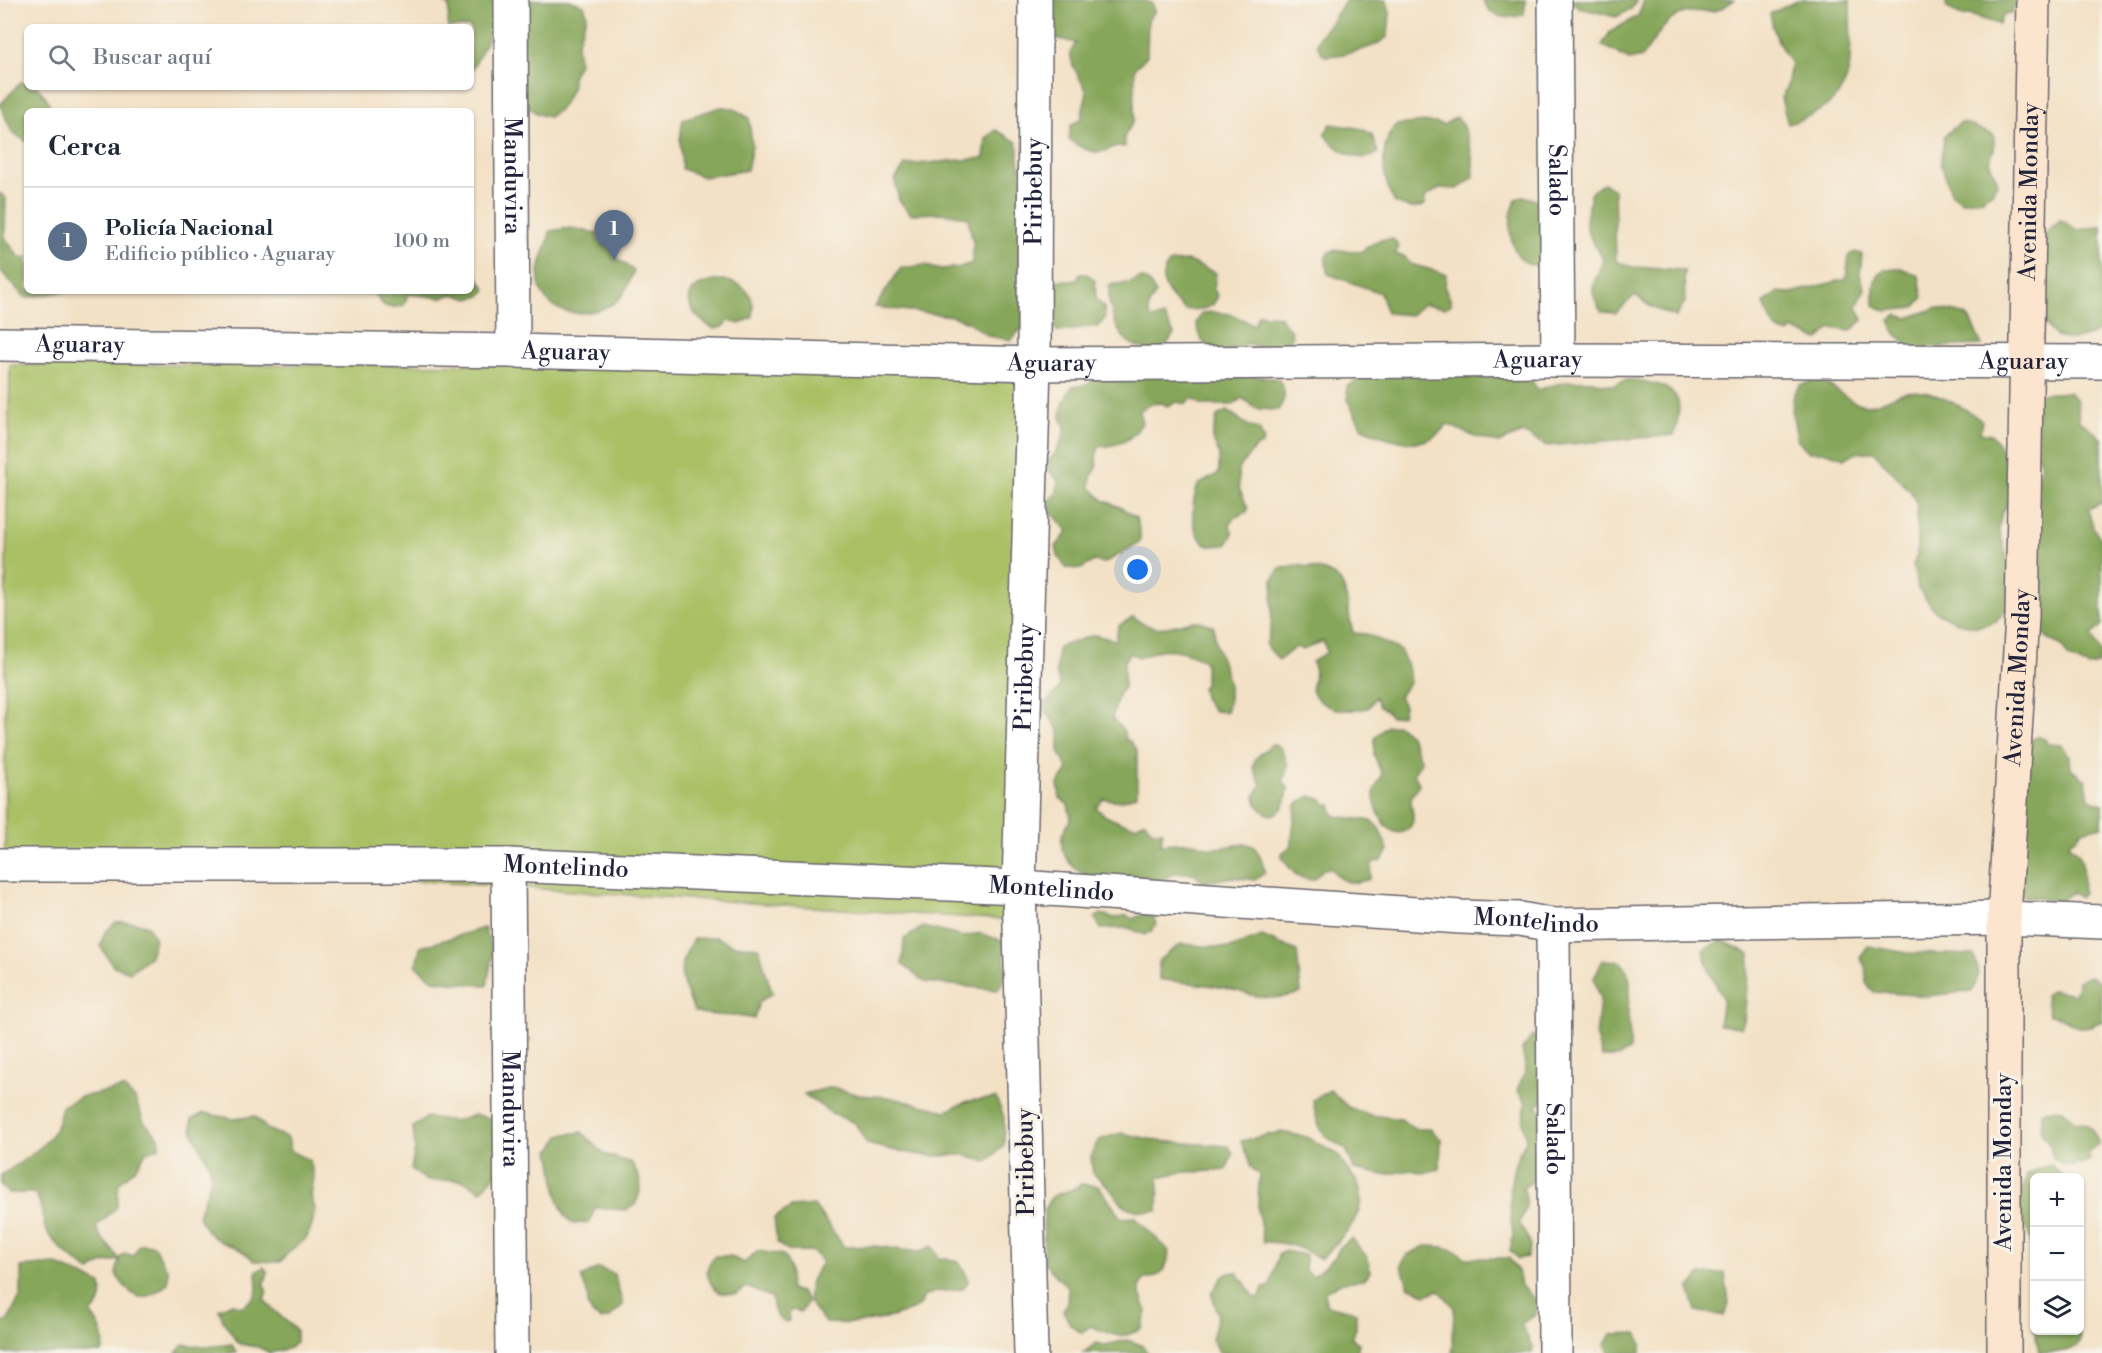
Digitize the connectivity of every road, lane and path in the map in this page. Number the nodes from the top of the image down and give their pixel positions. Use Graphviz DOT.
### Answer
graph roads {
  1 [pos="511,0"];
  2 [pos="1035,0"];
  3 [pos="1555,0"];
  4 [pos="2033,0"];
  5 [pos="0,344"];
  6 [pos="513,351"];
  7 [pos="1558,360"];
  8 [pos="2102,362"];
  9 [pos="2026,363"];
  10 [pos="1034,364"];
  11 [pos="0,865"];
  12 [pos="508,865"];
  13 [pos="1019,887"];
  14 [pos="2004,918"];
  15 [pos="2102,922"];
  16 [pos="1552,925"];
  17 [pos="512,1353"];
  18 [pos="1031,1353"];
  19 [pos="1555,1353"];
  20 [pos="2004,1353"];
  1 -- 6 [label="street, Manduvira"];
  2 -- 10 [label="street, Piribebuy"];
  3 -- 7 [label="street, Salado"];
  4 -- 9 [label="main road, Avenida Monday"];
  5 -- 6 [label="street, Aguaray"];
  6 -- 10 [label="street, Aguaray"];
  7 -- 9 [label="street, Aguaray"];
  7 -- 10 [label="street, Aguaray"];
  8 -- 9 [label="street, Aguaray"];
  9 -- 14 [label="main road, Avenida Monday"];
  10 -- 13 [label="street, Piribebuy"];
  11 -- 12 [label="street, Montelindo"];
  12 -- 13 [label="street, Montelindo"];
  12 -- 17 [label="street, Manduvira"];
  13 -- 16 [label="street, Montelindo"];
  13 -- 18 [label="street, Piribebuy"];
  14 -- 15 [label="street, Montelindo"];
  14 -- 16 [label="street, Montelindo"];
  14 -- 20 [label="main road, Avenida Monday"];
  16 -- 19 [label="street, Salado"];
}
